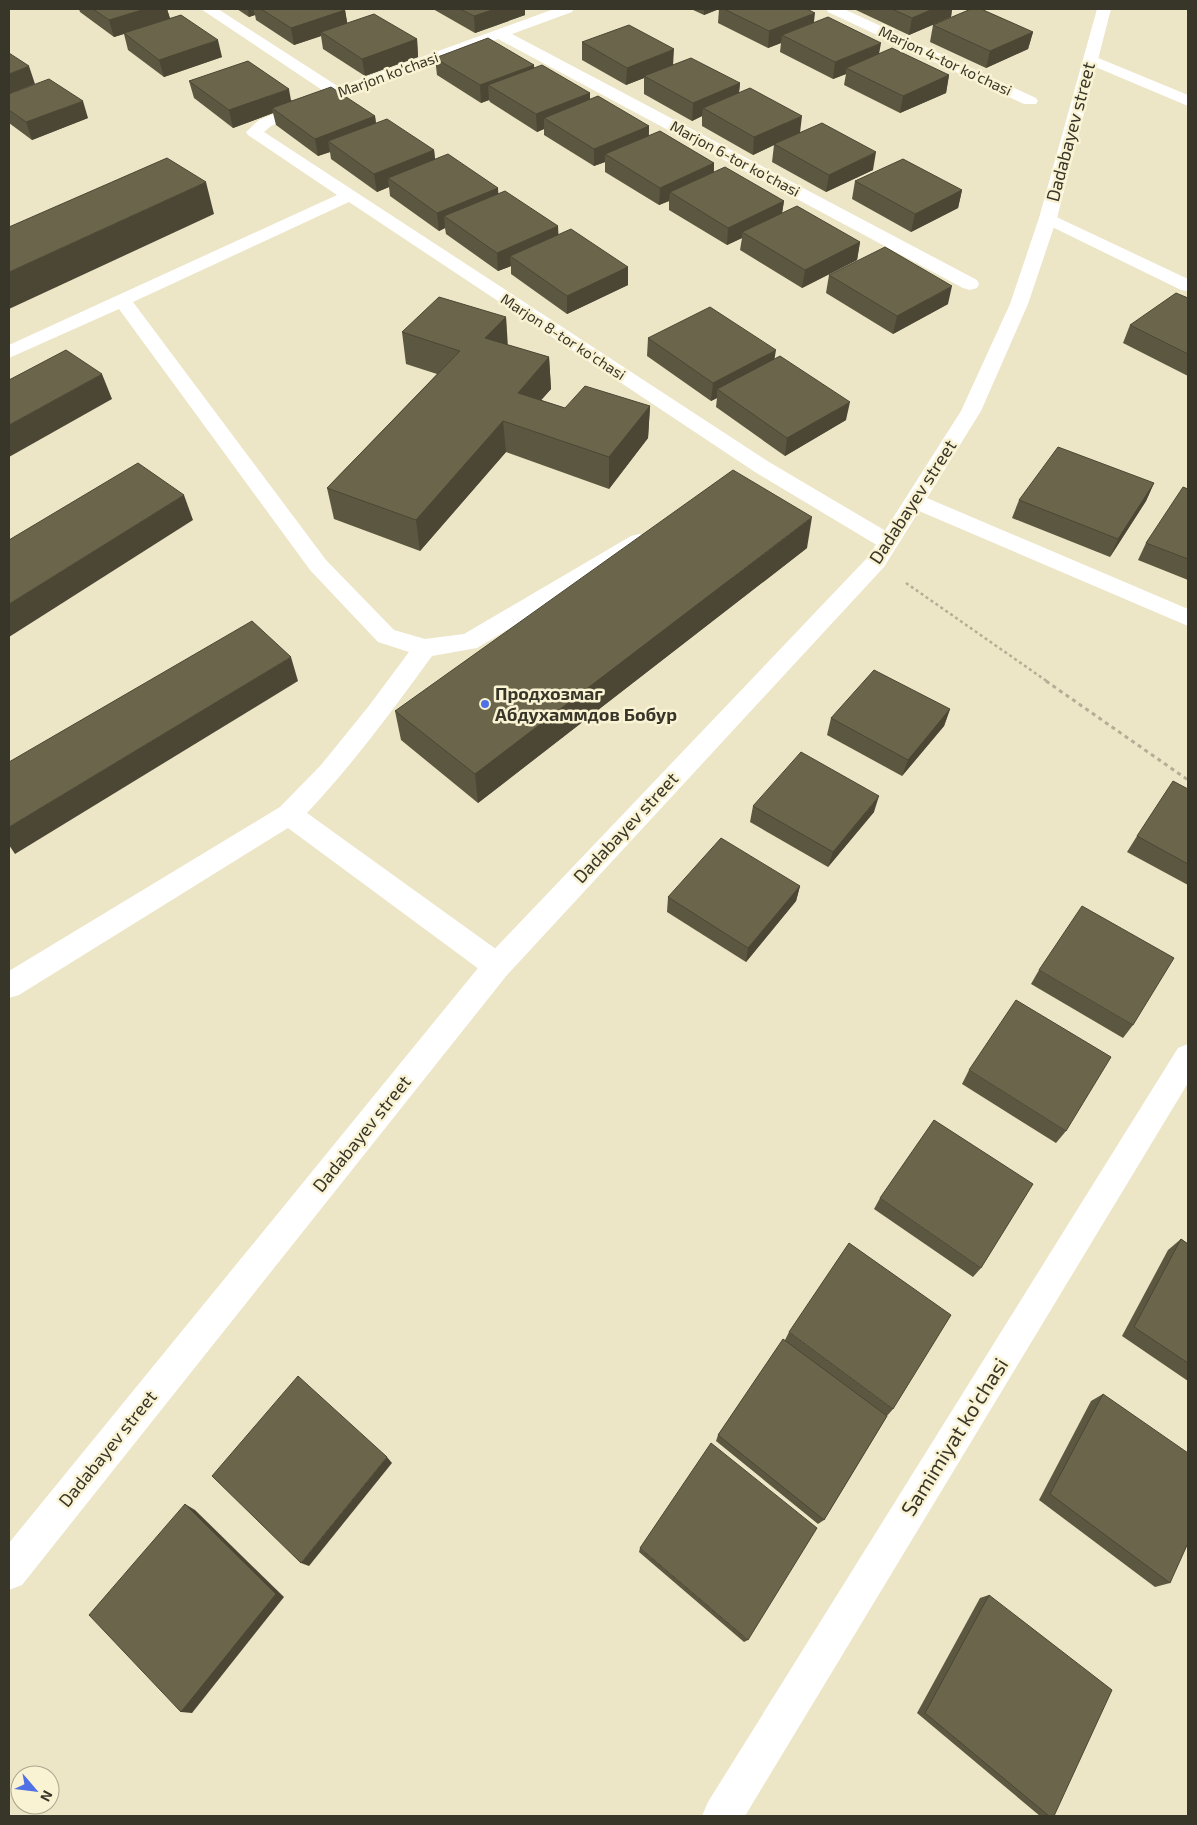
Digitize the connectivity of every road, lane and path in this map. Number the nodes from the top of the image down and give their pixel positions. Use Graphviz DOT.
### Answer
graph roads {
  1 [pos="208,9"];
  2 [pos="567,9"];
  3 [pos="833,9"];
  4 [pos="1104,9"];
  5 [pos="500,34"];
  6 [pos="1091,60"];
  7 [pos="337,94"];
  8 [pos="1030,100"];
  9 [pos="1188,101"];
  10 [pos="265,123"];
  11 [pos="348,196"];
  12 [pos="1048,218"];
  13 [pos="970,284"];
  14 [pos="1188,286"];
  15 [pos="122,300"];
  16 [pos="9,352"];
  17 [pos="914,501"];
  18 [pos="660,528"];
  19 [pos="882,552"];
  20 [pos="1188,618"];
  21 [pos="425,648"];
  22 [pos="1188,780"];
  23 [pos="289,814"];
  24 [pos="497,966"];
  25 [pos="9,986"];
  26 [pos="1188,1057"];
  27 [pos="9,1572"];
  28 [pos="722,1816"];
  1 -- 7 [label="street"];
  2 -- 5 [label="street, Marjon ko'chasi"];
  3 -- 8 [label="street, Marjon 4-tor ko'chasi"];
  4 -- 6 [label="street, Dadabayev street"];
  5 -- 7 [label="street, Marjon ko'chasi"];
  5 -- 13 [label="street, Marjon 6-tor ko'chasi"];
  6 -- 9 [label="street"];
  6 -- 12 [label="street, Dadabayev street"];
  7 -- 10 [label="street, Marjon ko'chasi"];
  10 -- 11 [label="street, Marjon 8-tor ko'chasi"];
  11 -- 15 [label="street"];
  11 -- 19 [label="street, Marjon 8-tor ko'chasi"];
  12 -- 14 [label="street"];
  12 -- 17 [label="street, Dadabayev street"];
  15 -- 16 [label="street"];
  15 -- 21 [label="street"];
  17 -- 19 [label="street, Dadabayev street"];
  17 -- 20 [label="street"];
  18 -- 21 [label="street"];
  19 -- 22 [label="path"];
  19 -- 24 [label="street, Dadabayev street"];
  21 -- 23 [label="street"];
  23 -- 24 [label="street"];
  23 -- 25 [label="street"];
  24 -- 27 [label="street, Dadabayev street"];
  26 -- 28 [label="street, Samimiyat ko'chasi"];
}
